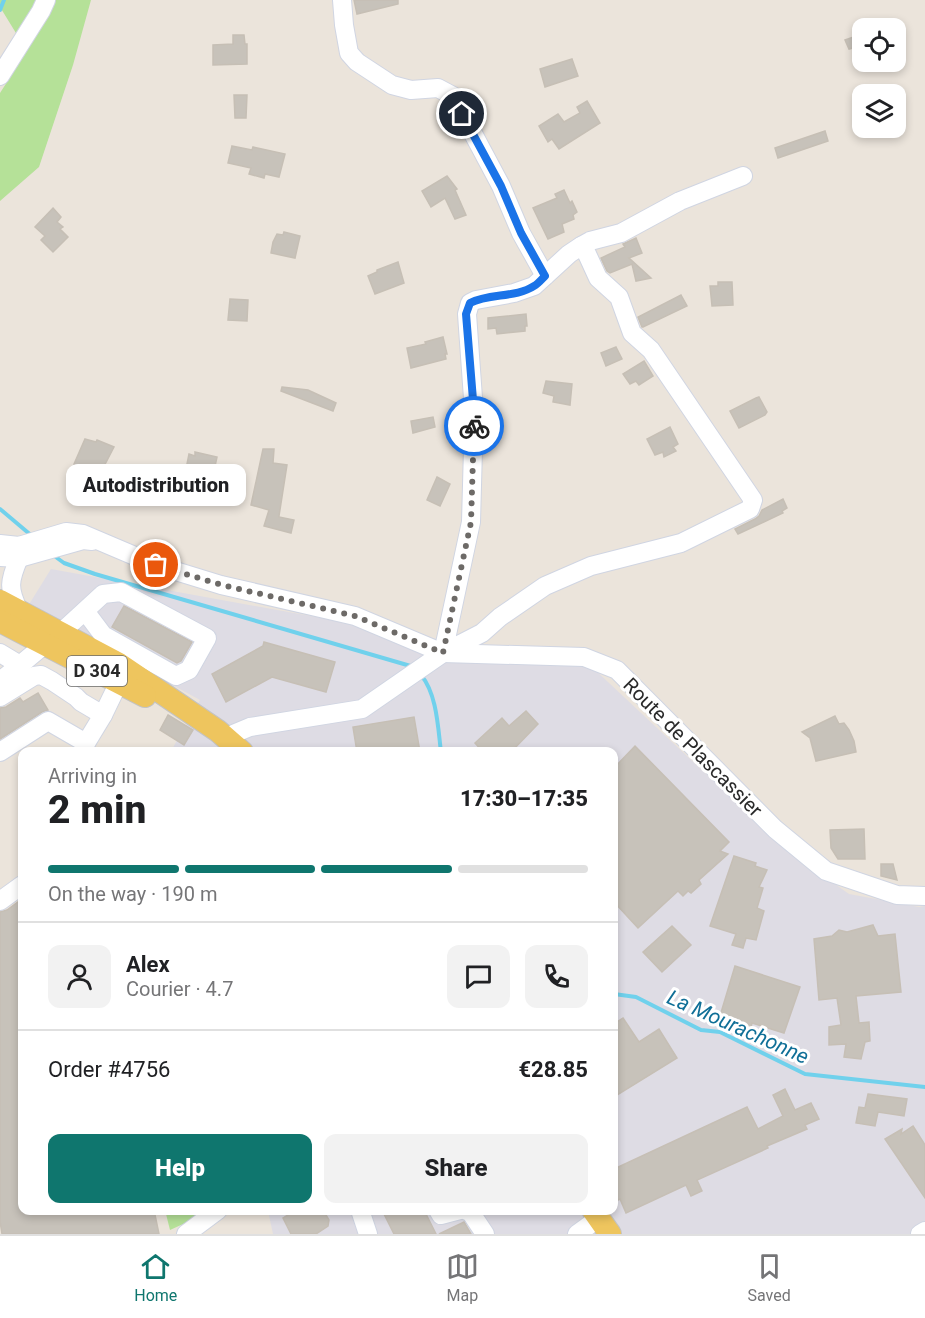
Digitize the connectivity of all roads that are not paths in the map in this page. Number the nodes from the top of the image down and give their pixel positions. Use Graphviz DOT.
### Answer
graph roads {
  1 [pos="46,0"];
  2 [pos="342,0"];
  3 [pos="0,76"];
  4 [pos="743,176"];
  5 [pos="581,246"];
  6 [pos="545,276"];
  7 [pos="0,544"];
  8 [pos="26,552"];
  9 [pos="0,557"];
  10 [pos="6,611"];
  11 [pos="85,611"];
  12 [pos="53,636"];
  13 [pos="0,653"];
  14 [pos="443,653"];
  15 [pos="20,665"];
  16 [pos="0,681"];
  17 [pos="119,682"];
  18 [pos="0,697"];
  19 [pos="103,716"];
  20 [pos="195,717"];
  21 [pos="48,721"];
  22 [pos="0,741"];
  23 [pos="234,744"];
  24 [pos="85,747"];
  25 [pos="0,752"];
  26 [pos="18,888"];
  27 [pos="925,897"];
  28 [pos="0,901"];
  29 [pos="211,1215"];
  30 [pos="362,1215"];
  31 [pos="470,1215"];
  32 [pos="600,1221"];
  33 [pos="925,1231"];
  34 [pos="186,1234"];
  35 [pos="368,1234"];
  36 [pos="485,1234"];
  37 [pos="577,1234"];
  38 [pos="921,1234"];
  1 -- 3 [label="street"];
  2 -- 6 [label="street"];
  4 -- 5 [label="street"];
  5 -- 6 [label="street"];
  5 -- 14 [label="street"];
  6 -- 14 [label="street"];
  7 -- 8 [label="street, Route de Plascassier"];
  8 -- 9 [label="street, Route de Plascassier"];
  8 -- 10 [label="street"];
  8 -- 14 [label="street, Route de Plascassier"];
  10 -- 12 [label="main road, D 304"];
  11 -- 11 [label="street"];
  11 -- 12 [label="street"];
  12 -- 15 [label="street"];
  12 -- 17 [label="main road, D 304"];
  12 -- 20 [label="main road, D 304"];
  13 -- 15 [label="street"];
  14 -- 23 [label="street"];
  14 -- 27 [label="street, Route de Plascassier"];
  15 -- 16 [label="street"];
  17 -- 19 [label="street"];
  17 -- 20 [label="main road, D 304"];
  18 -- 19 [label="street"];
  19 -- 24 [label="street"];
  20 -- 23 [label="main road, D 304"];
  21 -- 22 [label="street"];
  21 -- 24 [label="street"];
  21 -- 25 [label="street"];
  26 -- 28 [label="street"];
  29 -- 34 [label="street"];
  30 -- 35 [label="street"];
  31 -- 36 [label="street"];
  32 -- 37 [label="street"];
  33 -- 38 [label="street"];
}
